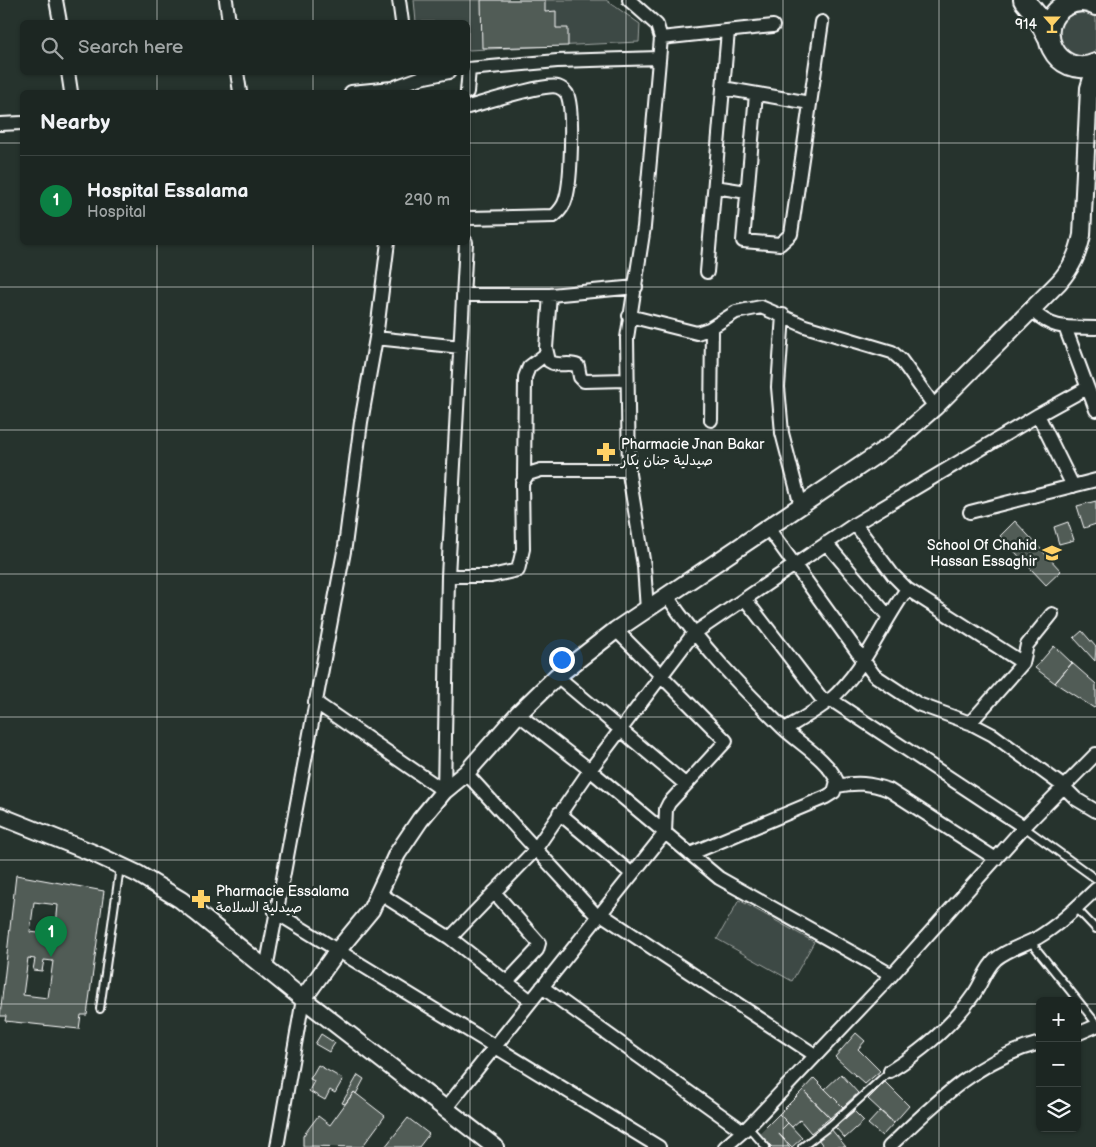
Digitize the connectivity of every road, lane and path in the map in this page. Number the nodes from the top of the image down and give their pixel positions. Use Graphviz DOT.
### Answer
graph roads {
  1 [pos="56,0"];
  2 [pos="226,0"];
  3 [pos="399,0"];
  4 [pos="629,0"];
  5 [pos="1024,0"];
  6 [pos="1088,2"];
  7 [pos="60,20"];
  8 [pos="229,20"];
  9 [pos="402,20"];
  10 [pos="822,22"];
  11 [pos="772,26"];
  12 [pos="728,31"];
  13 [pos="1048,37"];
  14 [pos="661,38"];
  15 [pos="659,58"];
  16 [pos="1096,64"];
  17 [pos="1074,67"];
  18 [pos="470,69"];
  19 [pos="68,75"];
  20 [pos="237,75"];
  21 [pos="434,75"];
  22 [pos="468,75"];
  23 [pos="408,83"];
  24 [pos="724,88"];
  25 [pos="1089,88"];
  26 [pos="71,90"];
  27 [pos="240,90"];
  28 [pos="371,90"];
  29 [pos="468,90"];
  30 [pos="756,94"];
  31 [pos="810,103"];
  32 [pos="470,106"];
  33 [pos="20,123"];
  34 [pos="0,124"];
  35 [pos="715,187"];
  36 [pos="747,192"];
  37 [pos="470,218"];
  38 [pos="388,245"];
  39 [pos="466,245"];
  40 [pos="708,272"];
  41 [pos="636,287"];
  42 [pos="550,294"];
  43 [pos="464,295"];
  44 [pos="1033,311"];
  45 [pos="783,315"];
  46 [pos="630,316"];
  47 [pos="712,327"];
  48 [pos="1065,327"];
  49 [pos="1096,328"];
  50 [pos="376,338"];
  51 [pos="461,347"];
  52 [pos="546,354"];
  53 [pos="627,380"];
  54 [pos="1087,388"];
  55 [pos="935,407"];
  56 [pos="1096,410"];
  57 [pos="1038,415"];
  58 [pos="711,420"];
  59 [pos="629,470"];
  60 [pos="524,478"];
  61 [pos="1096,480"];
  62 [pos="1073,486"];
  63 [pos="801,506"];
  64 [pos="970,512"];
  65 [pos="855,524"];
  66 [pos="768,528"];
  67 [pos="826,543"];
  68 [pos="793,565"];
  69 [pos="448,576"];
  70 [pos="907,589"];
  71 [pos="667,596"];
  72 [pos="745,598"];
  73 [pos="647,610"];
  74 [pos="1052,614"];
  75 [pos="888,616"];
  76 [pos="616,630"];
  77 [pos="693,634"];
  78 [pos="863,662"];
  79 [pos="1022,663"];
  80 [pos="662,675"];
  81 [pos="557,676"];
  82 [pos="828,701"];
  83 [pos="315,702"];
  84 [pos="518,714"];
  85 [pos="970,723"];
  86 [pos="784,729"];
  87 [pos="621,730"];
  88 [pos="1096,755"];
  89 [pos="590,770"];
  90 [pos="466,773"];
  91 [pos="685,784"];
  92 [pos="837,786"];
  93 [pos="1063,786"];
  94 [pos="444,791"];
  95 [pos="1096,811"];
  96 [pos="559,813"];
  97 [pos="0,816"];
  98 [pos="1024,827"];
  99 [pos="665,834"];
  100 [pos="535,850"];
  101 [pos="690,854"];
  102 [pos="996,859"];
  103 [pos="121,866"];
  104 [pos="632,874"];
  105 [pos="1096,879"];
  106 [pos="1096,889"];
  107 [pos="494,892"];
  108 [pos="379,893"];
  109 [pos="1077,909"];
  110 [pos="275,912"];
  111 [pos="600,915"];
  112 [pos="1096,929"];
  113 [pos="450,938"];
  114 [pos="1030,941"];
  115 [pos="338,950"];
  116 [pos="266,969"];
  117 [pos="892,975"];
  118 [pos="507,982"];
  119 [pos="542,987"];
  120 [pos="303,999"];
  121 [pos="531,1001"];
  122 [pos="100,1009"];
  123 [pos="1096,1025"];
  124 [pos="1081,1032"];
  125 [pos="1036,1044"];
  126 [pos="495,1046"];
  127 [pos="815,1055"];
  128 [pos="890,1071"];
  129 [pos="446,1108"];
  130 [pos="746,1129"];
  131 [pos="277,1147"];
  132 [pos="495,1147"];
  133 [pos="659,1147"];
  134 [pos="724,1147"];
  135 [pos="766,1147"];
  136 [pos="802,1147"];
  137 [pos="889,1147"];
  1 -- 7 [label="street"];
  2 -- 8 [label="street"];
  3 -- 9 [label="street"];
  4 -- 14 [label="street"];
  5 -- 13 [label="main road"];
  6 -- 13 [label="main road"];
  10 -- 31 [label="street"];
  11 -- 12 [label="street"];
  12 -- 14 [label="street"];
  12 -- 24 [label="street"];
  13 -- 17 [label="main road"];
  14 -- 15 [label="street"];
  15 -- 18 [label="street"];
  15 -- 41 [label="street"];
  16 -- 17 [label="main road"];
  16 -- 25 [label="street"];
  17 -- 25 [label="street"];
  19 -- 26 [label="street"];
  20 -- 27 [label="street"];
  21 -- 23 [label="street"];
  22 -- 29 [label="street"];
  23 -- 28 [label="street"];
  24 -- 30 [label="street"];
  24 -- 35 [label="street"];
  25 -- 44 [label="street"];
  30 -- 31 [label="street"];
  30 -- 36 [label="street"];
  31 -- 36 [label="street"];
  32 -- 37 [label="street"];
  33 -- 34 [label="street"];
  35 -- 36 [label="street"];
  35 -- 40 [label="street"];
  38 -- 50 [label="street"];
  39 -- 43 [label="street"];
  41 -- 42 [label="street"];
  41 -- 46 [label="street"];
  42 -- 43 [label="street"];
  42 -- 52 [label="street"];
  43 -- 51 [label="street"];
  44 -- 48 [label="street"];
  44 -- 55 [label="street"];
  45 -- 47 [label="street"];
  45 -- 55 [label="street"];
  45 -- 63 [label="street"];
  46 -- 47 [label="street"];
  46 -- 53 [label="street"];
  47 -- 58 [label="street"];
  48 -- 49 [label="street"];
  48 -- 54 [label="street"];
  50 -- 51 [label="street"];
  50 -- 83 [label="street"];
  51 -- 69 [label="street"];
  52 -- 53 [label="street"];
  52 -- 60 [label="street"];
  53 -- 59 [label="street"];
  54 -- 56 [label="street"];
  54 -- 57 [label="street"];
  55 -- 63 [label="street"];
  57 -- 62 [label="street"];
  57 -- 65 [label="street"];
  59 -- 60 [label="street"];
  59 -- 73 [label="street"];
  60 -- 69 [label="street"];
  61 -- 62 [label="street"];
  62 -- 64 [label="street"];
  63 -- 66 [label="street"];
  65 -- 67 [label="street"];
  65 -- 70 [label="street"];
  66 -- 68 [label="street"];
  66 -- 71 [label="street"];
  67 -- 68 [label="street"];
  67 -- 75 [label="street"];
  68 -- 72 [label="street"];
  68 -- 78 [label="street"];
  69 -- 94 [label="street"];
  70 -- 75 [label="street"];
  70 -- 79 [label="street"];
  71 -- 73 [label="street"];
  71 -- 77 [label="street"];
  72 -- 77 [label="street"];
  72 -- 82 [label="street"];
  73 -- 76 [label="street"];
  74 -- 79 [label="street"];
  75 -- 78 [label="street"];
  76 -- 80 [label="street"];
  76 -- 81 [label="street"];
  77 -- 80 [label="street"];
  77 -- 86 [label="street"];
  78 -- 82 [label="street"];
  78 -- 85 [label="street"];
  79 -- 85 [label="street"];
  80 -- 87 [label="street"];
  80 -- 91 [label="street"];
  81 -- 84 [label="street"];
  81 -- 87 [label="street"];
  82 -- 86 [label="street"];
  82 -- 98 [label="street"];
  83 -- 94 [label="street"];
  83 -- 110 [label="street"];
  84 -- 89 [label="street"];
  84 -- 90 [label="street"];
  85 -- 93 [label="street"];
  86 -- 92 [label="street"];
  87 -- 89 [label="street"];
  87 -- 91 [label="street"];
  88 -- 93 [label="street"];
  89 -- 96 [label="street"];
  89 -- 99 [label="street"];
  90 -- 94 [label="street"];
  90 -- 100 [label="street"];
  91 -- 99 [label="street"];
  92 -- 101 [label="street"];
  92 -- 102 [label="street"];
  93 -- 95 [label="street"];
  93 -- 98 [label="street"];
  94 -- 108 [label="street"];
  96 -- 100 [label="street"];
  96 -- 104 [label="street"];
  97 -- 103 [label="street"];
  98 -- 102 [label="street"];
  98 -- 105 [label="lane"];
  99 -- 101 [label="street"];
  99 -- 104 [label="street"];
  100 -- 107 [label="street"];
  100 -- 111 [label="street"];
  101 -- 117 [label="street"];
  102 -- 117 [label="street"];
  103 -- 116 [label="street"];
  103 -- 122 [label="lane"];
  104 -- 111 [label="street"];
  106 -- 109 [label="street"];
  107 -- 113 [label="street"];
  107 -- 118 [label="street"];
  108 -- 113 [label="street"];
  108 -- 115 [label="street"];
  109 -- 112 [label="lane"];
  109 -- 114 [label="street"];
  110 -- 115 [label="street"];
  110 -- 116 [label="street"];
  111 -- 119 [label="street"];
  111 -- 127 [label="street"];
  113 -- 118 [label="street"];
  114 -- 123 [label="lane"];
  114 -- 128 [label="street"];
  115 -- 120 [label="street"];
  115 -- 126 [label="street"];
  116 -- 120 [label="street"];
  117 -- 127 [label="street"];
  118 -- 121 [label="street"];
  119 -- 121 [label="street"];
  119 -- 130 [label="street"];
  120 -- 129 [label="street"];
  120 -- 131 [label="street"];
  121 -- 126 [label="street"];
  123 -- 124 [label="street"];
  125 -- 137 [label="street"];
  126 -- 129 [label="street"];
  126 -- 133 [label="street"];
  127 -- 130 [label="street"];
  128 -- 136 [label="lane"];
  129 -- 132 [label="street"];
  130 -- 134 [label="street"];
  130 -- 135 [label="lane"];
}
